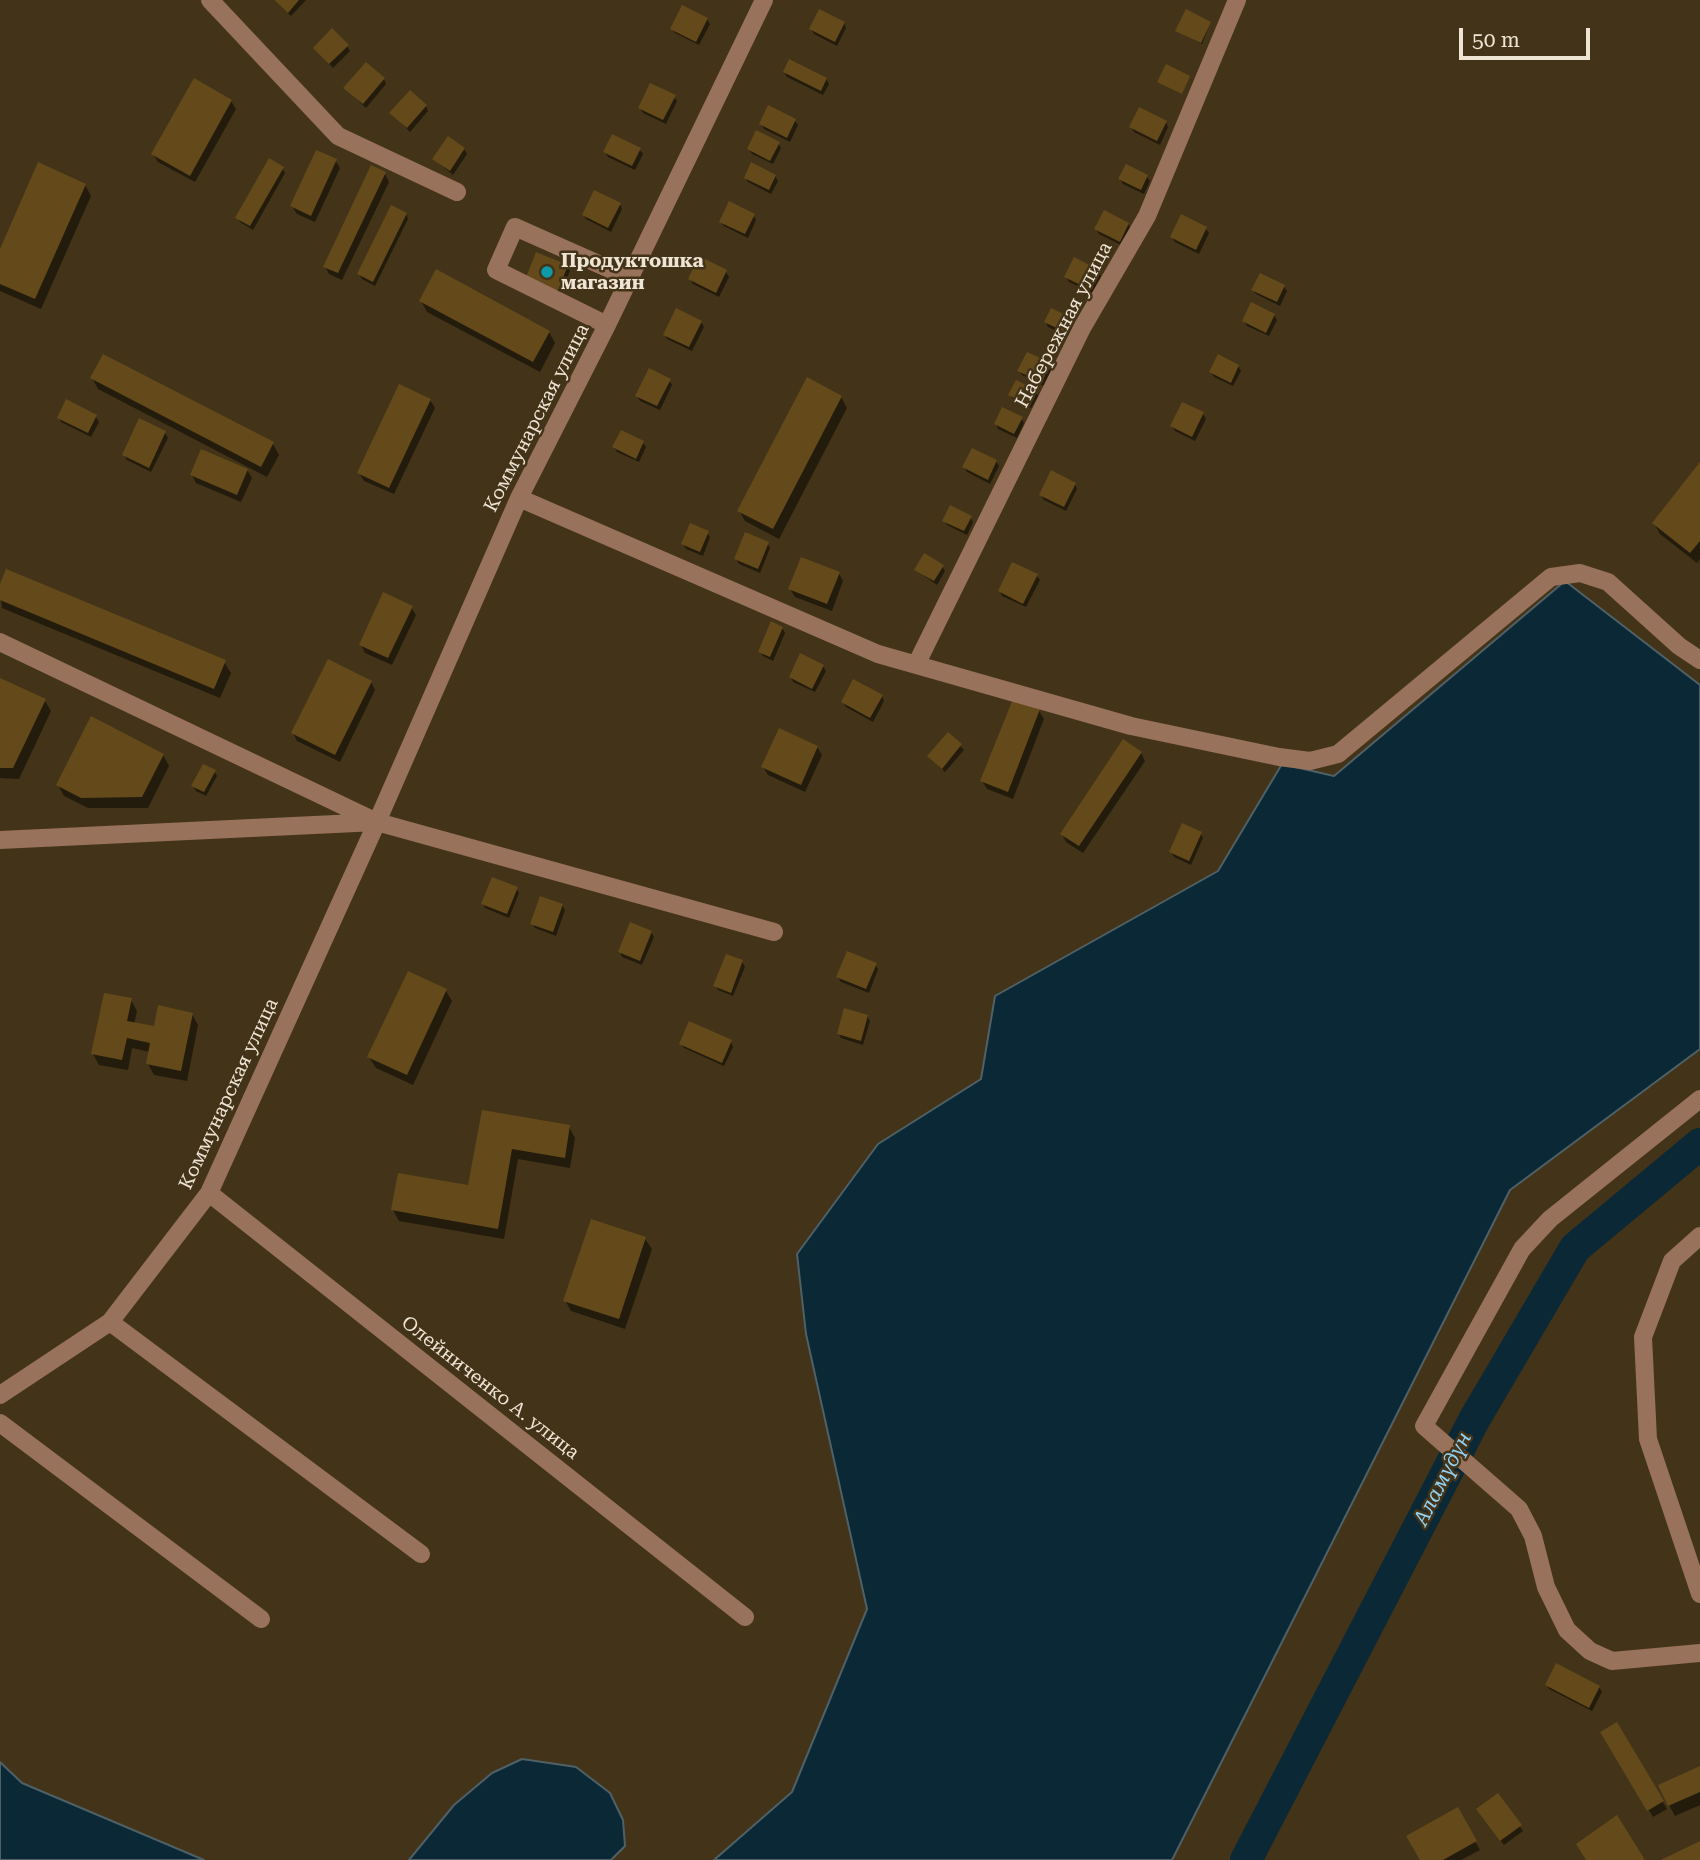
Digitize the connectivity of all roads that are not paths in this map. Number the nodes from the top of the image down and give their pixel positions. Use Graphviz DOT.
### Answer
graph roads {
  1 [pos="210,0"];
  2 [pos="764,0"];
  3 [pos="1237,0"];
  4 [pos="457,192"];
  5 [pos="629,278"];
  6 [pos="607,325"];
  7 [pos="519,498"];
  8 [pos="0,642"];
  9 [pos="1700,660"];
  10 [pos="916,664"];
  11 [pos="377,822"];
  12 [pos="0,840"];
  13 [pos="774,932"];
  14 [pos="1700,1099"];
  15 [pos="209,1193"];
  16 [pos="1700,1236"];
  17 [pos="110,1322"];
  18 [pos="0,1395"];
  19 [pos="0,1423"];
  20 [pos="421,1554"];
  21 [pos="1700,1594"];
  22 [pos="745,1617"];
  23 [pos="261,1619"];
  24 [pos="1700,1653"];
  1 -- 4 [label="street"];
  2 -- 5 [label="street, Коммунарская улица"];
  3 -- 10 [label="street, Набережная улица"];
  5 -- 6 [label="street, Коммунарская улица"];
  5 -- 6 [label="street"];
  6 -- 7 [label="street, Коммунарская улица"];
  7 -- 10 [label="street"];
  7 -- 11 [label="street, Коммунарская улица"];
  8 -- 11 [label="street"];
  9 -- 10 [label="street"];
  11 -- 12 [label="street"];
  11 -- 13 [label="street"];
  11 -- 15 [label="street, Коммунарская улица"];
  14 -- 24 [label="street"];
  15 -- 17 [label="street, Коммунарская улица"];
  15 -- 22 [label="street, Олейниченко А. улица"];
  16 -- 21 [label="street"];
  17 -- 18 [label="street, Коммунарская улица"];
  17 -- 20 [label="street"];
  19 -- 23 [label="street"];
}
